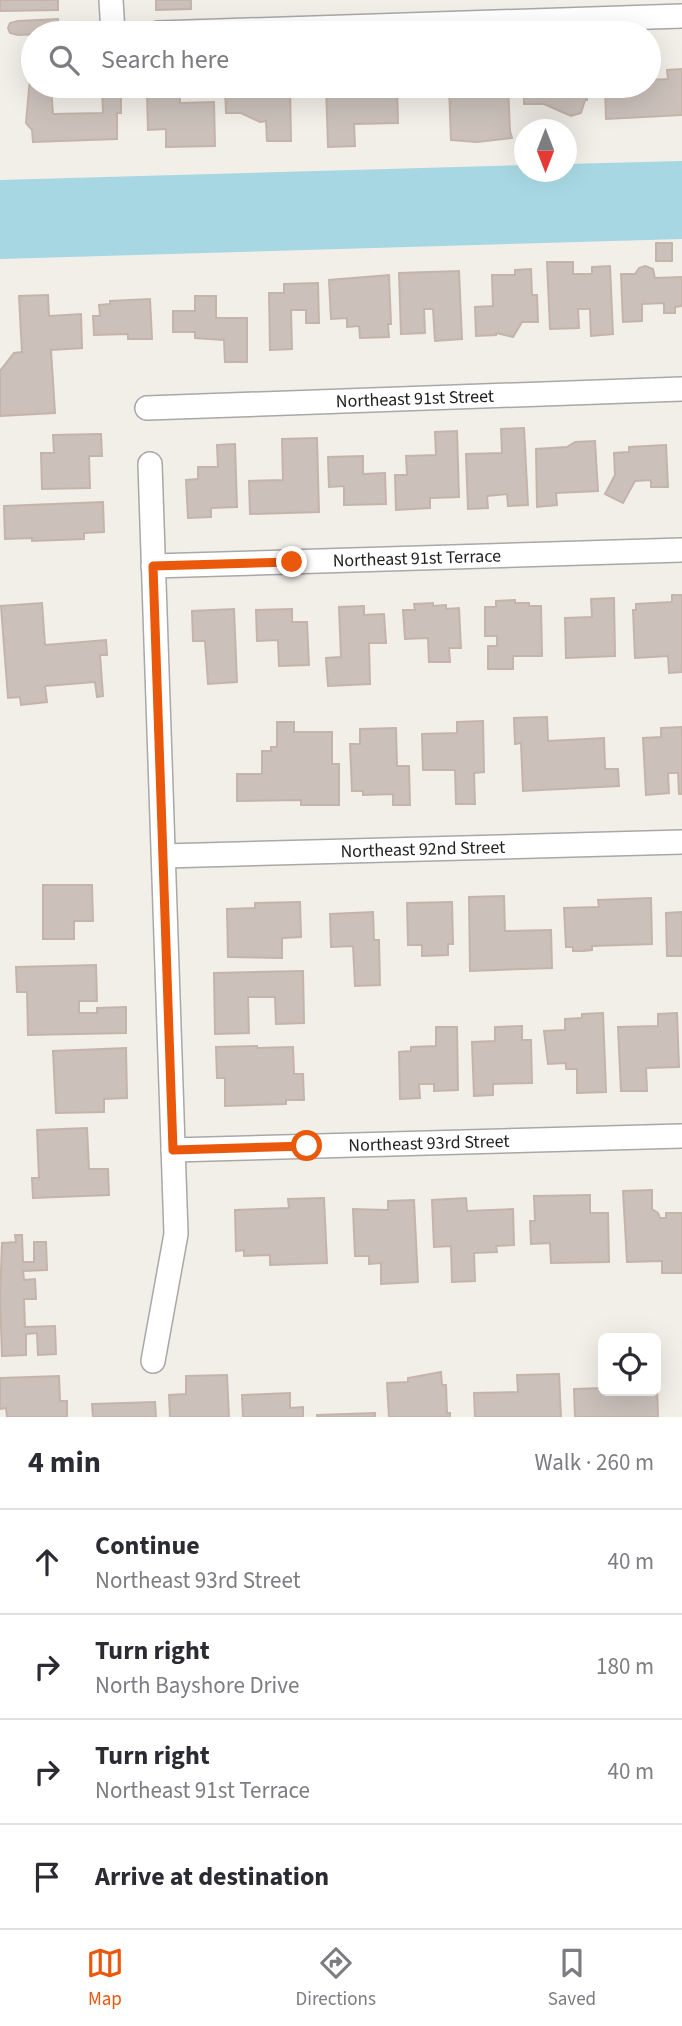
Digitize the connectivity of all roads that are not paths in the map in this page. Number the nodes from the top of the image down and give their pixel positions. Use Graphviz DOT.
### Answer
graph roads {
  1 [pos="111,0"];
  2 [pos="682,16"];
  3 [pos="112,21"];
  4 [pos="528,21"];
  5 [pos="682,389"];
  6 [pos="147,408"];
  7 [pos="150,464"];
  8 [pos="682,550"];
  9 [pos="153,566"];
  10 [pos="682,842"];
  11 [pos="164,856"];
  12 [pos="682,1136"];
  13 [pos="173,1150"];
  14 [pos="153,1361"];
  1 -- 3 [label="street"];
  2 -- 4 [label="street"];
  5 -- 6 [label="street, Northeast 91st Street"];
  7 -- 9 [label="street"];
  8 -- 9 [label="street, Northeast 91st Terrace"];
  9 -- 11 [label="street"];
  10 -- 11 [label="street, Northeast 92nd Street"];
  11 -- 13 [label="street"];
  12 -- 13 [label="street, Northeast 93rd Street"];
  13 -- 14 [label="street"];
}
